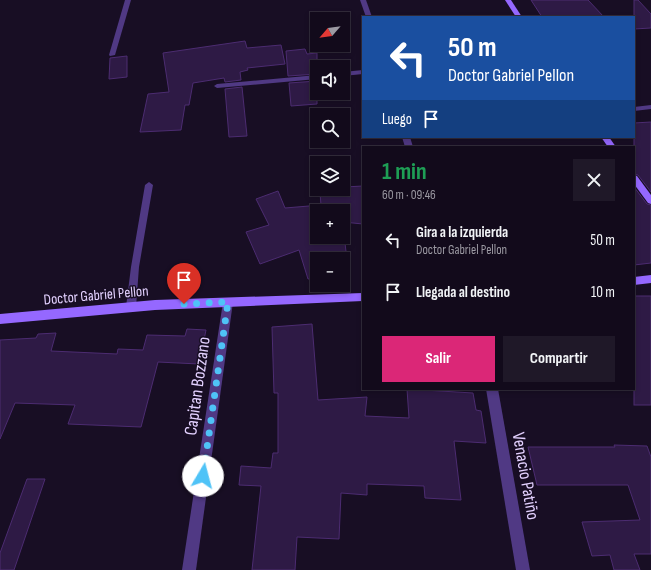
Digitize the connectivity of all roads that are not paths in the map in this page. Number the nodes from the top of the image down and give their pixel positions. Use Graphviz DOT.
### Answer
graph roads {
  1 [pos="128,0"];
  2 [pos="363,0"];
  3 [pos="508,0"];
  4 [pos="369,16"];
  5 [pos="518,16"];
  6 [pos="112,55"];
  7 [pos="362,72"];
  8 [pos="350,73"];
  9 [pos="310,78"];
  10 [pos="217,86"];
  11 [pos="651,107"];
  12 [pos="635,109"];
  13 [pos="635,179"];
  14 [pos="149,185"];
  15 [pos="651,201"];
  16 [pos="651,279"];
  17 [pos="635,281"];
  18 [pos="362,297"];
  19 [pos="228,302"];
  20 [pos="131,307"];
  21 [pos="0,319"];
  22 [pos="492,390"];
  23 [pos="189,570"];
  24 [pos="523,570"];
  1 -- 6 [label="lane"];
  2 -- 4 [label="street"];
  3 -- 5 [label="street"];
  7 -- 8 [label="lane"];
  9 -- 10 [label="lane"];
  11 -- 12 [label="street"];
  13 -- 15 [label="street"];
  14 -- 20 [label="lane"];
  16 -- 17 [label="street"];
  18 -- 19 [label="street, Doctor Gabriel Pellon"];
  19 -- 20 [label="street, Doctor Gabriel Pellon"];
  19 -- 23 [label="street, Capitan Bozzano"];
  20 -- 21 [label="street, Doctor Gabriel Pellon"];
  22 -- 24 [label="street, Venacio Patiño"];
}
